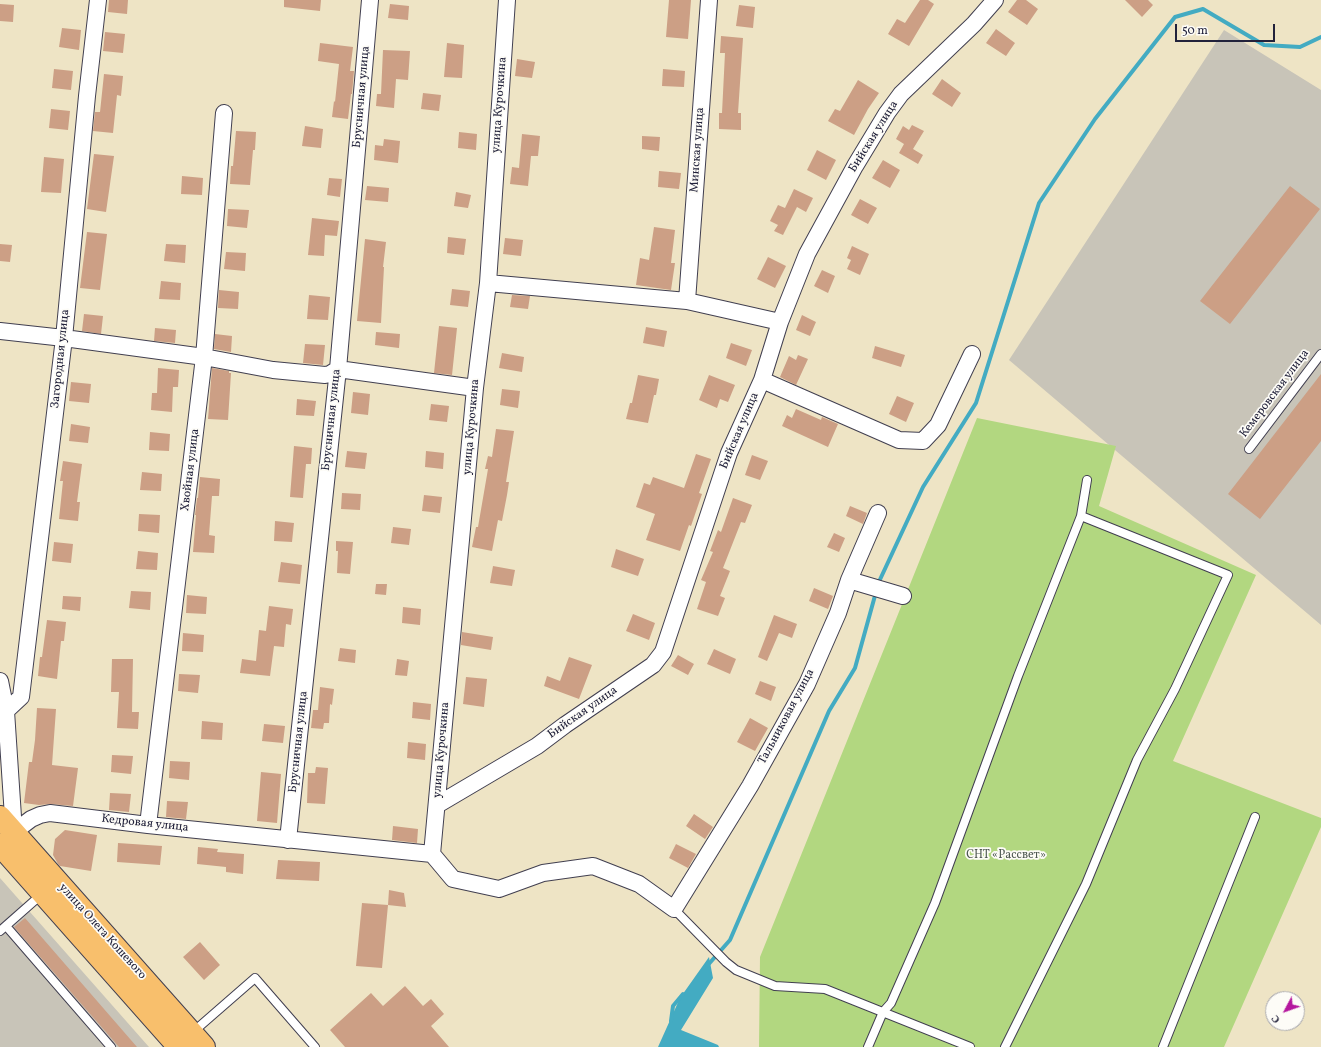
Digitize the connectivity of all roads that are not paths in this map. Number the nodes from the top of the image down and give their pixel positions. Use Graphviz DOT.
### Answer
graph roads {
  1 [pos="98,0"];
  2 [pos="370,0"];
  3 [pos="507,0"];
  4 [pos="709,0"];
  5 [pos="995,0"];
  6 [pos="224,113"];
  7 [pos="488,283"];
  8 [pos="687,301"];
  9 [pos="780,322"];
  10 [pos="0,331"];
  11 [pos="64,338"];
  12 [pos="972,354"];
  13 [pos="1321,354"];
  14 [pos="204,357"];
  15 [pos="338,369"];
  16 [pos="762,380"];
  17 [pos="475,388"];
  18 [pos="1249,449"];
  19 [pos="1087,480"];
  20 [pos="878,513"];
  21 [pos="1081,516"];
  22 [pos="849,580"];
  23 [pos="903,596"];
  24 [pos="0,681"];
  25 [pos="6,712"];
  26 [pos="437,805"];
  27 [pos="1255,817"];
  28 [pos="148,825"];
  29 [pos="5,831"];
  30 [pos="288,840"];
  31 [pos="432,854"];
  32 [pos="43,894"];
  33 [pos="674,909"];
  34 [pos="3,928"];
  35 [pos="883,1012"];
  36 [pos="191,1042"];
  37 [pos="111,1047"];
  38 [pos="315,1047"];
  39 [pos="868,1047"];
  40 [pos="970,1047"];
  41 [pos="1005,1047"];
  42 [pos="1163,1047"];
  1 -- 11 [label="street, Загородная улица"];
  2 -- 15 [label="street, Брусничная улица"];
  3 -- 7 [label="street, улица Курочкина"];
  4 -- 8 [label="street, Минская улица"];
  5 -- 9 [label="street, Бийская улица"];
  6 -- 14 [label="street, Хвойная улица"];
  7 -- 8 [label="street"];
  7 -- 17 [label="street, улица Курочкина"];
  8 -- 9 [label="street"];
  9 -- 16 [label="street, Бийская улица"];
  10 -- 11 [label="street"];
  11 -- 14 [label="street"];
  11 -- 25 [label="street, Загородная улица"];
  12 -- 16 [label="street"];
  13 -- 18 [label="lane, Кемеровская улица"];
  14 -- 15 [label="street"];
  14 -- 28 [label="street, Хвойная улица"];
  15 -- 17 [label="street"];
  15 -- 30 [label="street, Брусничная улица"];
  16 -- 26 [label="street, Бийская улица"];
  17 -- 26 [label="street, улица Курочкина"];
  19 -- 21 [label="lane"];
  20 -- 22 [label="street, Тальниковая улица"];
  21 -- 35 [label="lane"];
  21 -- 41 [label="lane"];
  22 -- 23 [label="street"];
  22 -- 33 [label="street, Тальниковая улица"];
  24 -- 25 [label="street"];
  25 -- 29 [label="street"];
  26 -- 31 [label="street, улица Курочкина"];
  27 -- 42 [label="lane"];
  28 -- 29 [label="street, Кедровая улица"];
  28 -- 30 [label="street, Кедровая улица"];
  29 -- 32 [label="main road, улица Олега Кошевого"];
  29 -- 36 [label="main road, улица Олега Кошевого"];
  30 -- 31 [label="street, Кедровая улица"];
  31 -- 33 [label="street"];
  32 -- 34 [label="lane"];
  32 -- 36 [label="main road, улица Олега Кошевого"];
  33 -- 35 [label="lane"];
  34 -- 37 [label="lane"];
  35 -- 39 [label="lane"];
  35 -- 40 [label="lane"];
  36 -- 38 [label="lane"];
}
